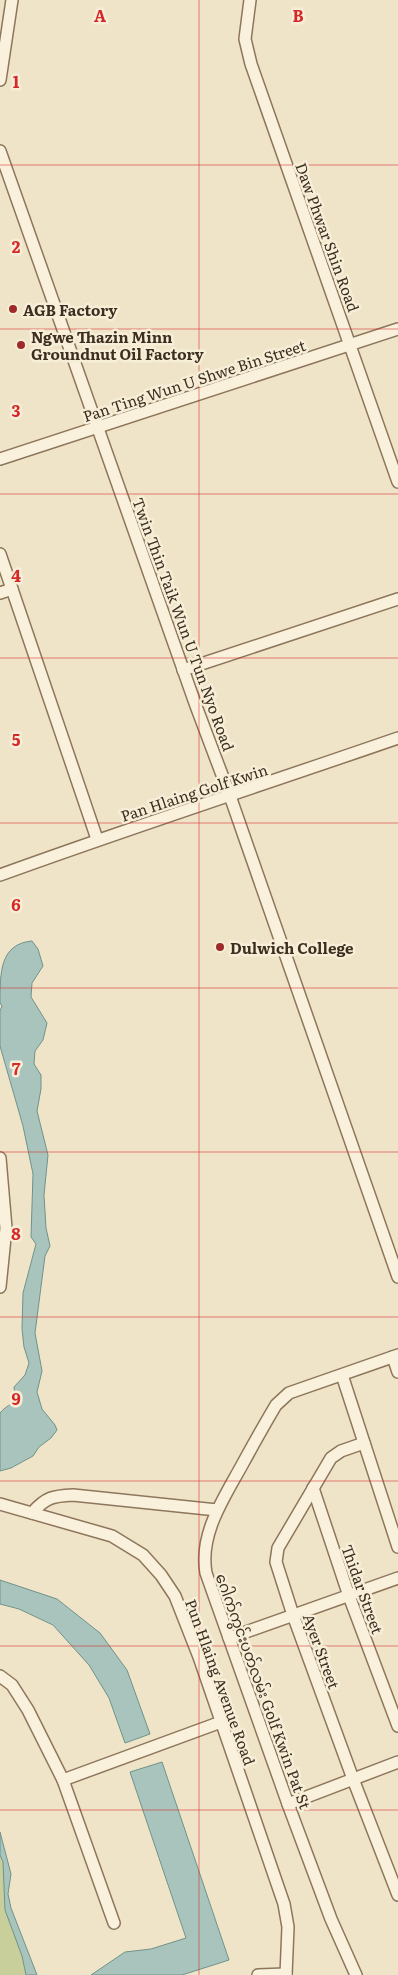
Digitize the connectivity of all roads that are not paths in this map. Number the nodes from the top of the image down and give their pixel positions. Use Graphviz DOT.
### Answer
graph roads {
  1 [pos="12,0"];
  2 [pos="250,0"];
  3 [pos="0,80"];
  4 [pos="0,151"];
  5 [pos="398,329"];
  6 [pos="350,345"];
  7 [pos="97,426"];
  8 [pos="0,459"];
  9 [pos="398,482"];
  10 [pos="0,554"];
  11 [pos="12,588"];
  12 [pos="0,593"];
  13 [pos="398,599"];
  14 [pos="183,670"];
  15 [pos="398,738"];
  16 [pos="230,796"];
  17 [pos="97,839"];
  18 [pos="0,875"];
  19 [pos="0,1158"];
  20 [pos="398,1277"];
  21 [pos="0,1287"];
  22 [pos="395,1356"];
  23 [pos="398,1372"];
  24 [pos="342,1375"];
  25 [pos="364,1443"];
  26 [pos="313,1488"];
  27 [pos="0,1504"];
  28 [pos="217,1510"];
  29 [pos="32,1513"];
  30 [pos="398,1547"];
  31 [pos="398,1578"];
  32 [pos="349,1596"];
  33 [pos="293,1615"];
  34 [pos="229,1638"];
  35 [pos="0,1676"];
  36 [pos="221,1722"];
  37 [pos="398,1726"];
  38 [pos="398,1762"];
  39 [pos="353,1779"];
  40 [pos="63,1780"];
  41 [pos="288,1804"];
  42 [pos="398,1895"];
  43 [pos="114,1923"];
  44 [pos="286,1974"];
  45 [pos="258,1975"];
  46 [pos="356,1975"];
  1 -- 3 [label="street"];
  2 -- 6 [label="street, Daw Phwar Shin Road"];
  4 -- 7 [label="street, Twin Thin Taik Wun U Tun Nyo Road"];
  5 -- 6 [label="street, Pan Ting Wun U Shwe Bin Street"];
  6 -- 7 [label="street, Pan Ting Wun U Shwe Bin Street"];
  6 -- 9 [label="street, Daw Phwar Shin Road"];
  7 -- 8 [label="street, Pan Ting Wun U Shwe Bin Street"];
  7 -- 14 [label="street, Twin Thin Taik Wun U Tun Nyo Road"];
  10 -- 11 [label="street"];
  11 -- 12 [label="street"];
  11 -- 17 [label="street"];
  13 -- 14 [label="street"];
  14 -- 16 [label="street, Twin Thin Taik Wun U Tun Nyo Road"];
  15 -- 16 [label="street, Pan Hlaing Golf Kwin"];
  16 -- 17 [label="street, Pan Hlaing Golf Kwin"];
  16 -- 20 [label="street, Twin Thin Taik Wun U Tun Nyo Road"];
  17 -- 18 [label="street, Pan Hlaing Golf Kwin"];
  19 -- 21 [label="street"];
  22 -- 23 [label="street"];
  22 -- 24 [label="street, ဂေါက်ကွင်းပတ်လမ်း Golf Kwin Pat St"];
  24 -- 25 [label="street"];
  24 -- 28 [label="street, ဂေါက်ကွင်းပတ်လမ်း Golf Kwin Pat St"];
  25 -- 26 [label="street, Ayer Street"];
  25 -- 30 [label="street"];
  26 -- 32 [label="street, Thidar Street"];
  26 -- 33 [label="street, Ayer Street"];
  27 -- 29 [label="street, Pun Hlaing Avenue Road"];
  28 -- 29 [label="street"];
  28 -- 34 [label="street, ဂေါက်ကွင်းပတ်လမ်း Golf Kwin Pat St"];
  29 -- 36 [label="street, Pun Hlaing Avenue Road"];
  31 -- 32 [label="street"];
  32 -- 33 [label="street"];
  32 -- 37 [label="street, Thidar Street"];
  33 -- 34 [label="street"];
  33 -- 39 [label="street, Ayer Street"];
  34 -- 41 [label="street, ဂေါက်ကွင်းပတ်လမ်း Golf Kwin Pat St"];
  35 -- 40 [label="street"];
  36 -- 40 [label="street"];
  36 -- 44 [label="street, Pun Hlaing Avenue Road"];
  38 -- 39 [label="street"];
  39 -- 41 [label="street"];
  39 -- 42 [label="street, Ayer Street"];
  40 -- 43 [label="street"];
  41 -- 46 [label="street, ဂေါက်ကွင်းပတ်လမ်း Golf Kwin Pat St"];
  44 -- 45 [label="street"];
}
